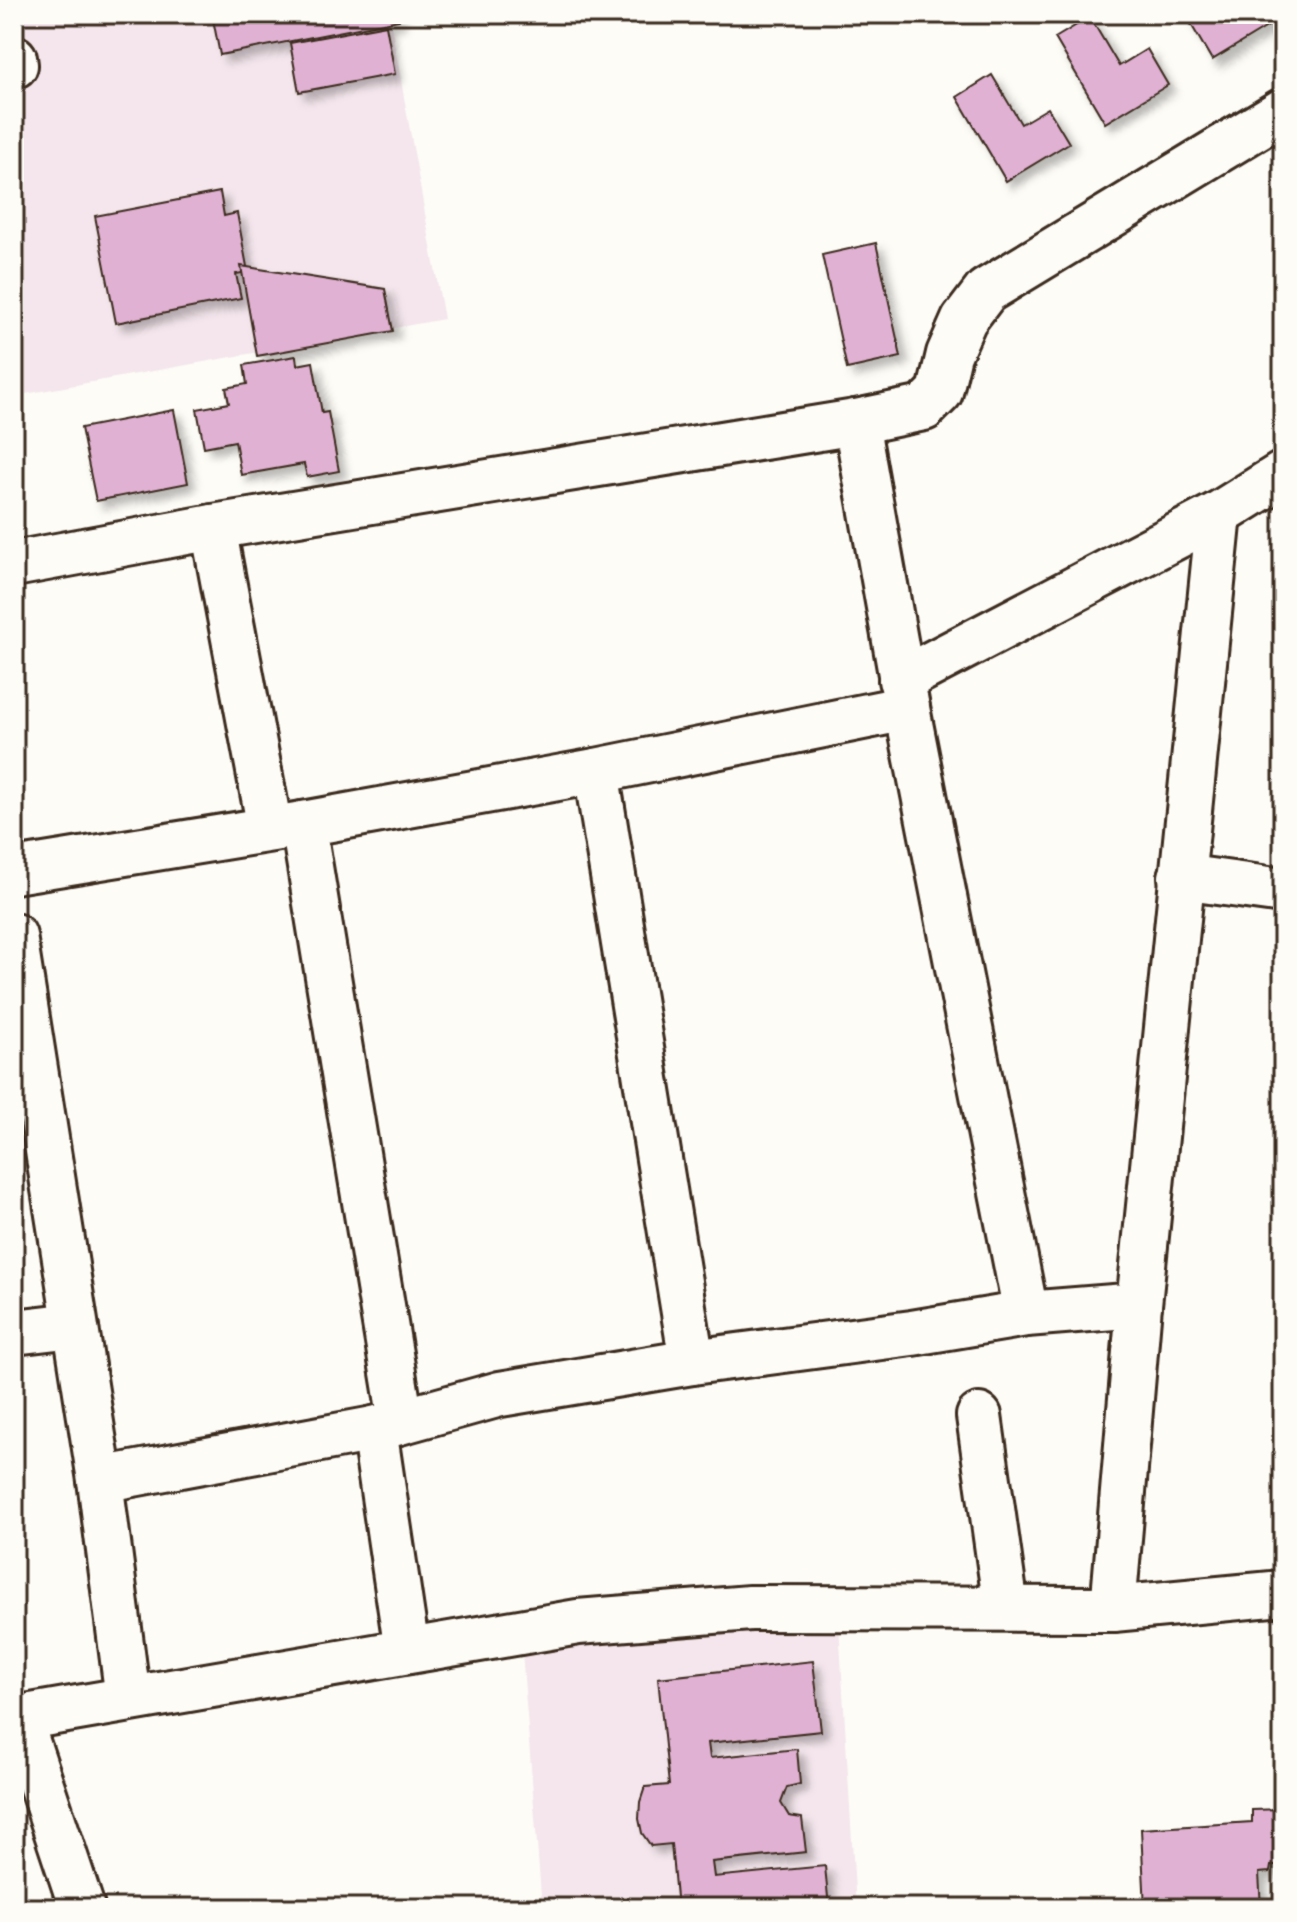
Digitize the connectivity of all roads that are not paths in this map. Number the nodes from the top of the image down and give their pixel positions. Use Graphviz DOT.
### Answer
graph roads {
  1 [pos="14,58"];
  2 [pos="15,65"];
  3 [pos="1283,111"];
  4 [pos="856,422"];
  5 [pos="1283,474"];
  6 [pos="1219,514"];
  7 [pos="213,527"];
  8 [pos="14,564"];
  9 [pos="904,694"];
  10 [pos="596,771"];
  11 [pos="286,826"];
  12 [pos="14,871"];
  13 [pos="1181,877"];
  14 [pos="1283,891"];
  15 [pos="14,936"];
  16 [pos="1139,1305"];
  17 [pos="1026,1314"];
  18 [pos="74,1325"];
  19 [pos="14,1332"];
  20 [pos="692,1362"];
  21 [pos="979,1416"];
  22 [pos="387,1425"];
  23 [pos="100,1480"];
  24 [pos="1283,1593"];
  25 [pos="1006,1608"];
  26 [pos="1113,1609"];
  27 [pos="407,1651"];
  28 [pos="128,1699"];
  29 [pos="16,1718"];
  30 [pos="82,1908"];
  1 -- 2 [label="street"];
  3 -- 4 [label="street"];
  4 -- 7 [label="street"];
  4 -- 9 [label="street"];
  5 -- 6 [label="street"];
  6 -- 9 [label="street"];
  6 -- 13 [label="street"];
  7 -- 8 [label="street"];
  7 -- 11 [label="street"];
  9 -- 10 [label="street"];
  9 -- 17 [label="street"];
  10 -- 11 [label="street"];
  10 -- 20 [label="street"];
  11 -- 12 [label="street"];
  11 -- 22 [label="street"];
  13 -- 14 [label="street"];
  13 -- 16 [label="street"];
  15 -- 18 [label="street"];
  16 -- 17 [label="street"];
  16 -- 26 [label="street"];
  17 -- 20 [label="street"];
  18 -- 19 [label="street"];
  18 -- 23 [label="street"];
  20 -- 22 [label="street"];
  21 -- 25 [label="street"];
  22 -- 23 [label="street"];
  22 -- 27 [label="street"];
  23 -- 28 [label="street"];
  24 -- 26 [label="street"];
  25 -- 26 [label="street"];
  25 -- 27 [label="street"];
  27 -- 28 [label="street"];
  28 -- 29 [label="street"];
  29 -- 30 [label="street"];
}
